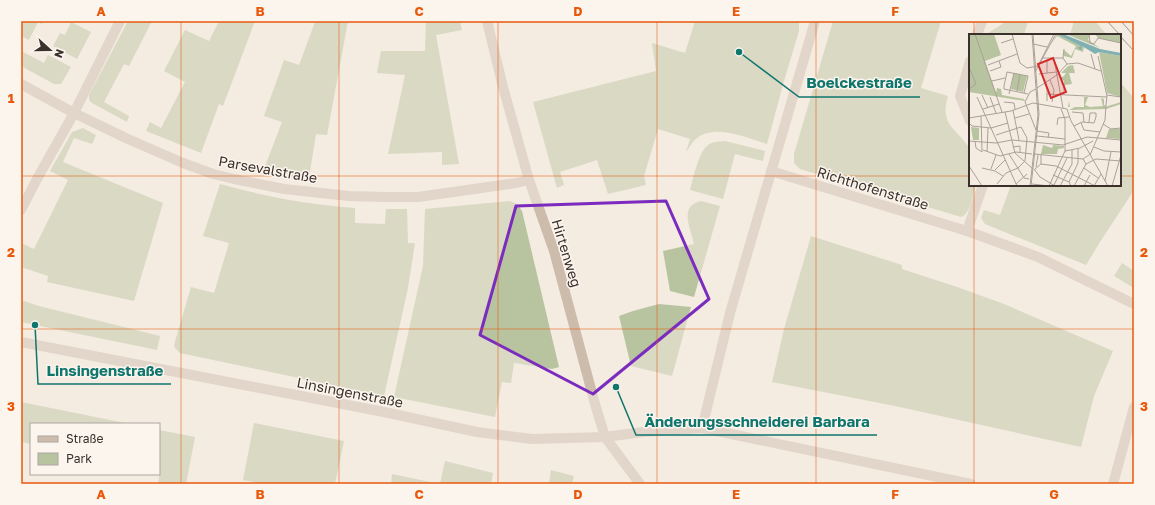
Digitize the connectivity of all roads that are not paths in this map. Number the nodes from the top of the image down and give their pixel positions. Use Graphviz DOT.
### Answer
graph roads {
  1 [pos="120,21"];
  2 [pos="487,21"];
  3 [pos="815,21"];
  4 [pos="982,21"];
  5 [pos="978,34"];
  6 [pos="969,64"];
  7 [pos="21,84"];
  8 [pos="74,113"];
  9 [pos="969,118"];
  10 [pos="771,171"];
  11 [pos="529,180"];
  12 [pos="983,186"];
  13 [pos="21,210"];
  14 [pos="967,231"];
  15 [pos="1134,304"];
  16 [pos="21,342"];
  17 [pos="1134,407"];
  18 [pos="702,428"];
  19 [pos="605,437"];
  20 [pos="640,484"];
  21 [pos="971,484"];
  22 [pos="1113,484"];
  1 -- 8 [label="street"];
  2 -- 11 [label="street, Hirtenweg"];
  3 -- 10 [label="street"];
  4 -- 5 [label="street"];
  6 -- 9 [label="street"];
  7 -- 8 [label="street, Parsevalstraße"];
  8 -- 11 [label="street, Parsevalstraße"];
  8 -- 13 [label="street"];
  10 -- 14 [label="street, Richthofenstraße"];
  10 -- 18 [label="street"];
  11 -- 19 [label="street, Hirtenweg"];
  12 -- 14 [label="street"];
  14 -- 15 [label="street, Richthofenstraße"];
  16 -- 19 [label="street, Linsingenstraße"];
  17 -- 22 [label="street"];
  18 -- 19 [label="street, Linsingenstraße"];
  18 -- 21 [label="street, Linsingenstraße"];
  19 -- 20 [label="street, Hirtenweg"];
}
